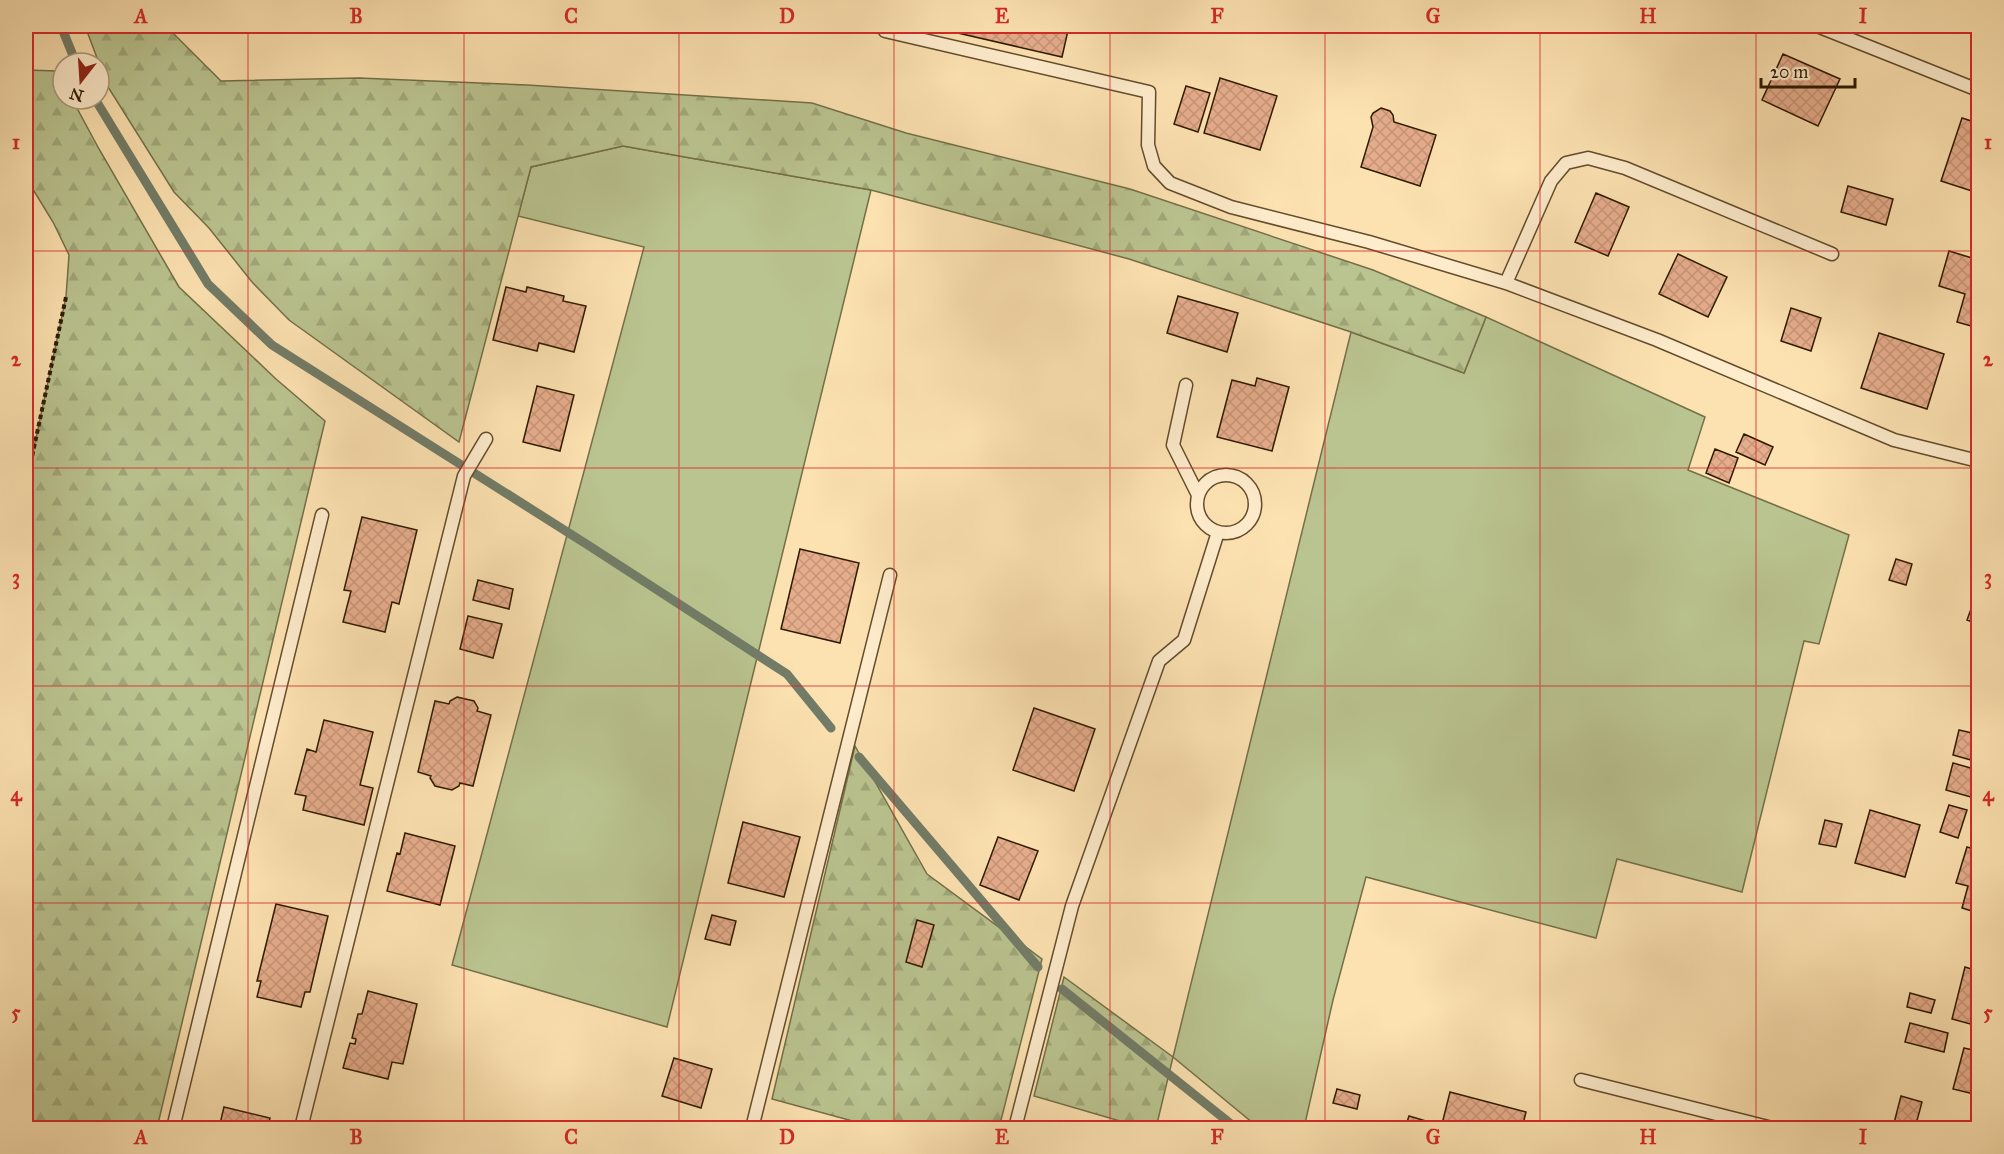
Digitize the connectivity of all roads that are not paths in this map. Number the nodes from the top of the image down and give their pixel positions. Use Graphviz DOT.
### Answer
graph roads {
  1 [pos="1816,26"];
  2 [pos="885,32"];
  3 [pos="1978,90"];
  4 [pos="1832,254"];
  5 [pos="1506,283"];
  6 [pos="1186,385"];
  7 [pos="486,439"];
  8 [pos="1978,461"];
  9 [pos="1198,495"];
  10 [pos="322,515"];
  11 [pos="1218,532"];
  12 [pos="890,575"];
  13 [pos="1581,1080"];
  14 [pos="173,1128"];
  15 [pos="301,1128"];
  16 [pos="752,1128"];
  17 [pos="1015,1128"];
  18 [pos="1772,1128"];
  1 -- 3 [label="lane"];
  2 -- 5 [label="lane"];
  4 -- 5 [label="lane"];
  5 -- 8 [label="lane"];
  6 -- 9 [label="lane"];
  7 -- 15 [label="lane"];
  9 -- 11 [label="lane"];
  9 -- 11 [label="lane"];
  10 -- 14 [label="lane"];
  11 -- 17 [label="lane"];
  12 -- 16 [label="lane"];
  13 -- 18 [label="lane"];
}
